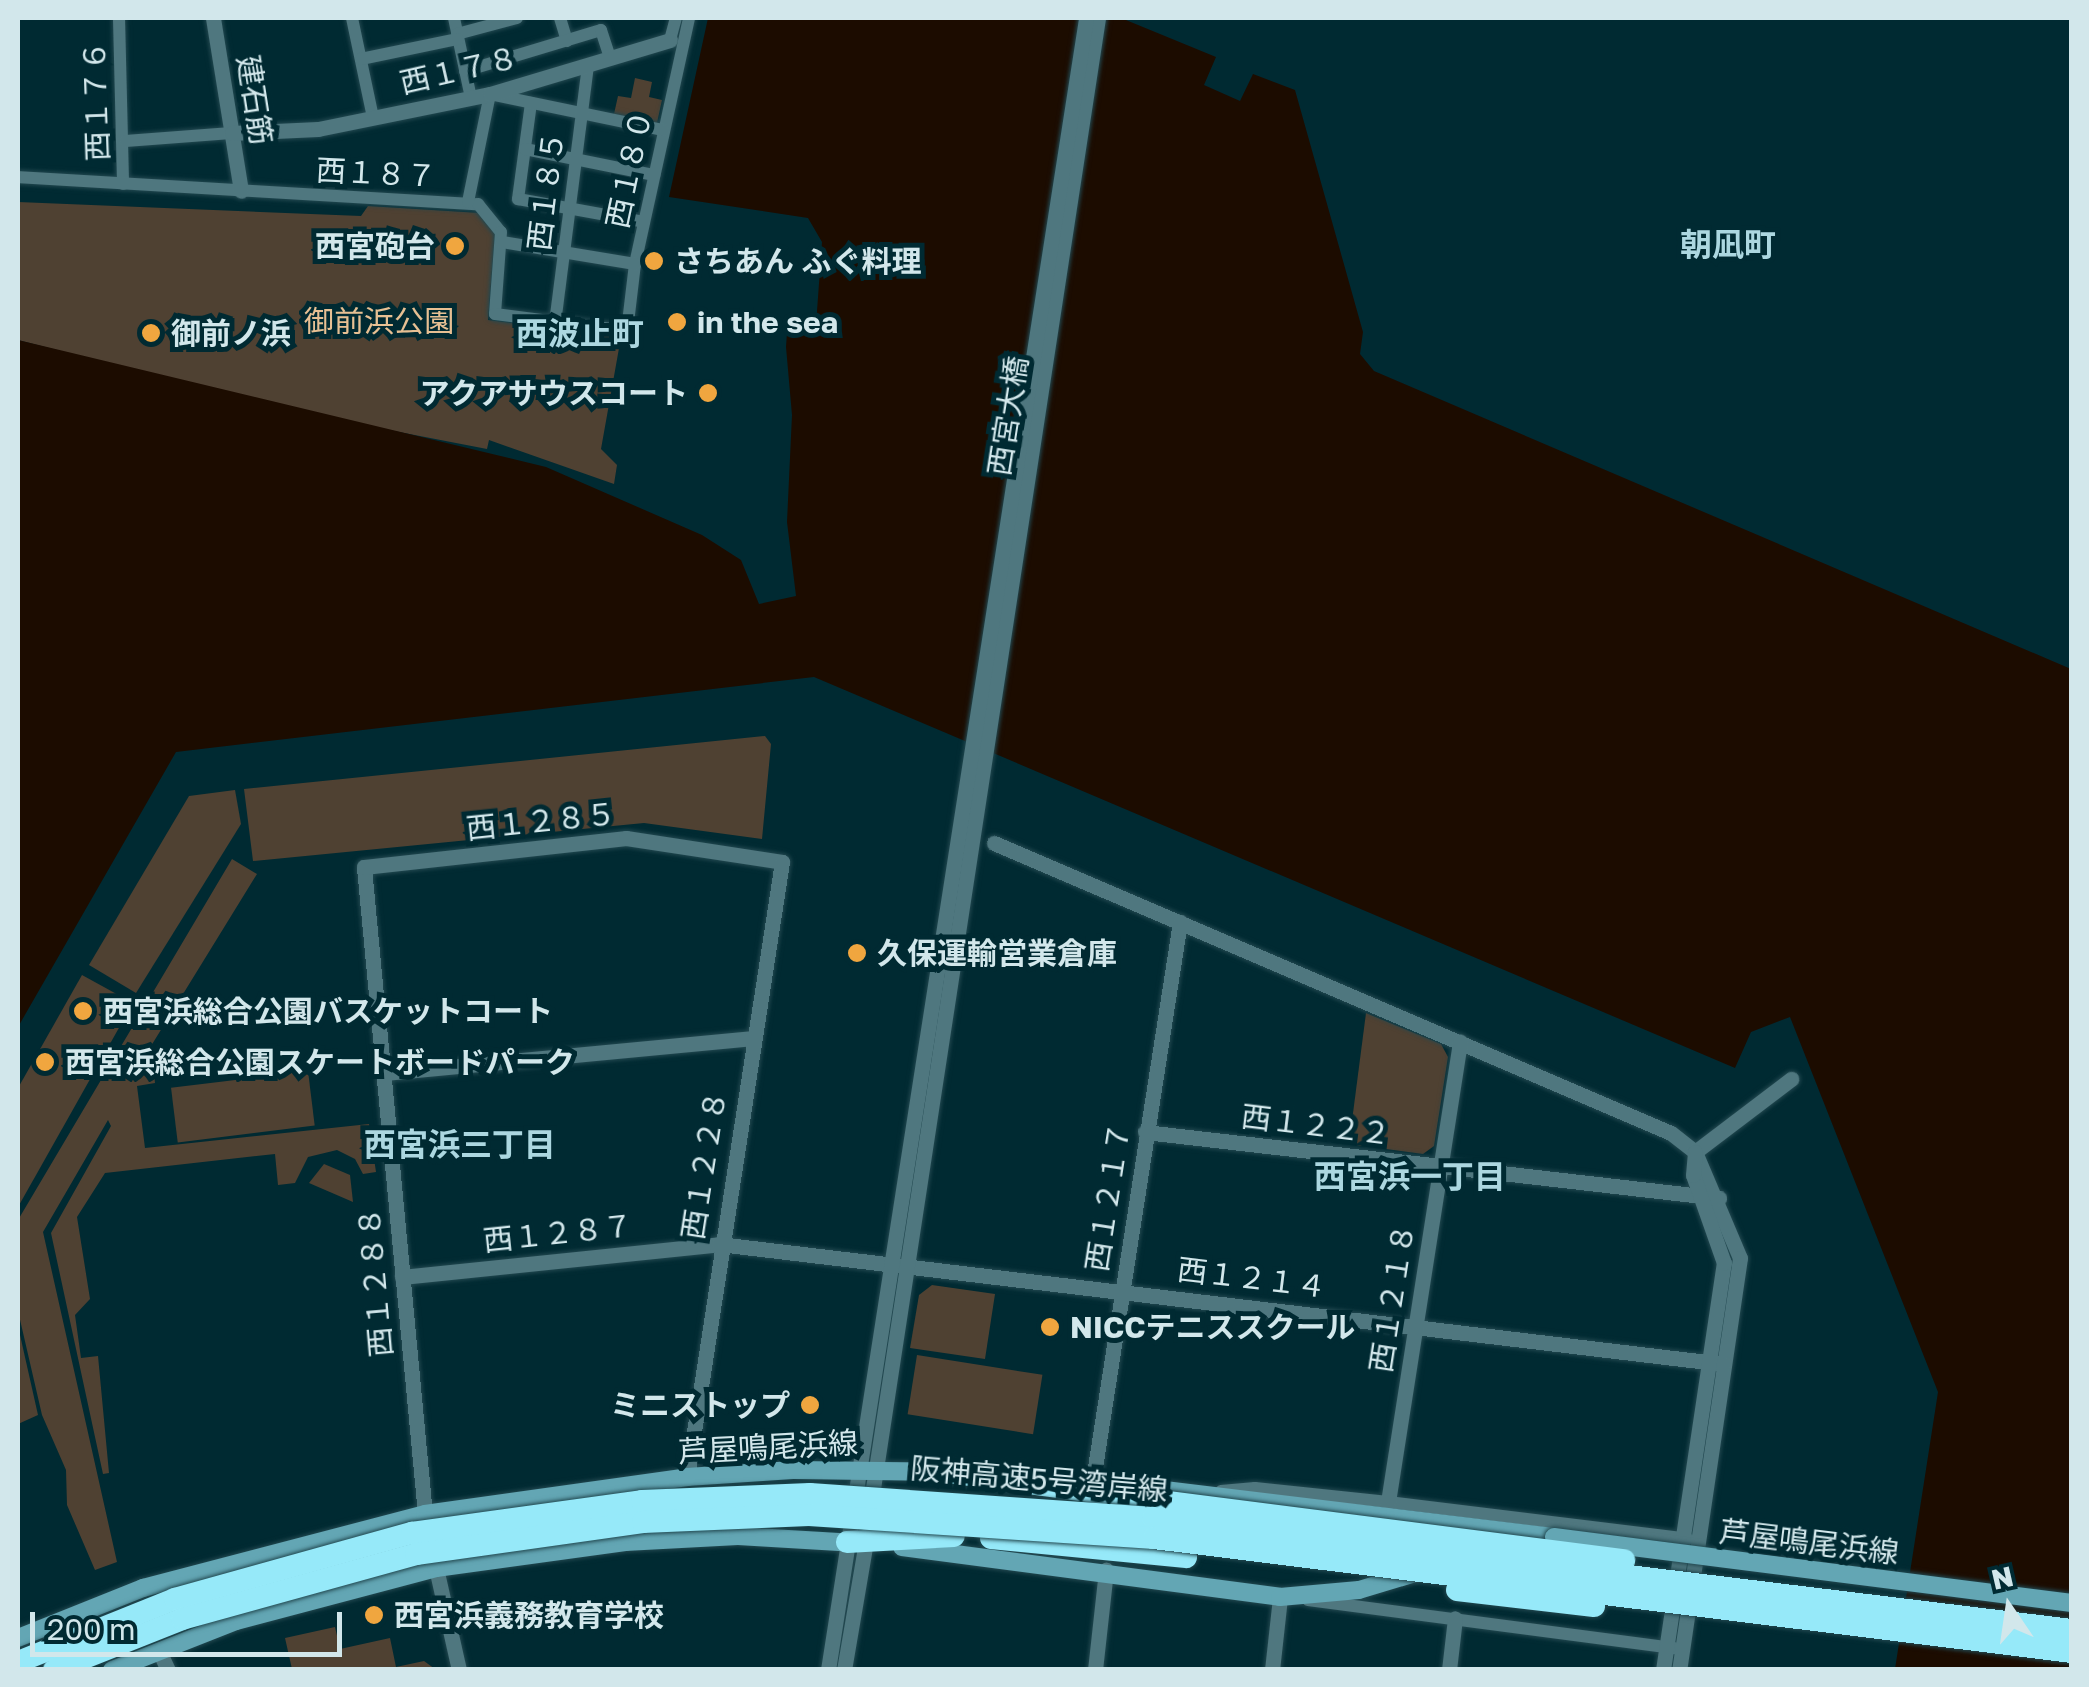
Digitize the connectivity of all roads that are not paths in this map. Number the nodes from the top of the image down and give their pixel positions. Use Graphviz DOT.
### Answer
graph roads {
  1 [pos="119,18"];
  2 [pos="214,18"];
  3 [pos="352,18"];
  4 [pos="454,18"];
  5 [pos="517,18"];
  6 [pos="563,18"];
  7 [pos="676,18"];
  8 [pos="689,18"];
  9 [pos="1086,18"];
  10 [pos="1098,18"];
  11 [pos="600,24"];
  12 [pos="458,37"];
  13 [pos="670,40"];
  14 [pos="567,41"];
  15 [pos="361,58"];
  16 [pos="610,58"];
  17 [pos="588,65"];
  18 [pos="465,71"];
  19 [pos="490,94"];
  20 [pos="470,98"];
  21 [pos="531,103"];
  22 [pos="582,112"];
  23 [pos="373,118"];
  24 [pos="662,130"];
  25 [pos="232,133"];
  26 [pos="125,141"];
  27 [pos="525,149"];
  28 [pos="574,160"];
  29 [pos="654,174"];
  30 [pos="18,177"];
  31 [pos="123,184"];
  32 [pos="241,192"];
  33 [pos="468,202"];
  34 [pos="569,208"];
  35 [pos="644,222"];
  36 [pos="502,242"];
  37 [pos="564,251"];
  38 [pos="635,264"];
  39 [pos="555,323"];
  40 [pos="966,823"];
  41 [pos="994,843"];
  42 [pos="782,862"];
  43 [pos="364,866"];
  44 [pos="1180,922"];
  45 [pos="751,1038"];
  46 [pos="1460,1042"];
  47 [pos="384,1073"];
  48 [pos="1790,1079"];
  49 [pos="1145,1132"];
  50 [pos="1695,1152"];
  51 [pos="1440,1168"];
  52 [pos="1700,1196"];
  53 [pos="1719,1198"];
  54 [pos="720,1244"];
  55 [pos="891,1263"];
  56 [pos="908,1265"];
  57 [pos="402,1276"];
  58 [pos="1122,1290"];
  59 [pos="1416,1326"];
  60 [pos="1717,1363"];
  61 [pos="867,1469"];
  62 [pos="941,1472"];
  63 [pos="687,1477"];
  64 [pos="1092,1480"];
  65 [pos="1209,1492"];
  66 [pos="1388,1502"];
  67 [pos="426,1514"];
  68 [pos="1547,1536"];
  69 [pos="1691,1540"];
  70 [pos="859,1541"];
  71 [pos="436,1568"];
  72 [pos="1106,1570"];
  73 [pos="143,1588"];
  74 [pos="1280,1597"];
  75 [pos="2072,1602"];
  76 [pos="1455,1618"];
  77 [pos="1852,1623"];
  78 [pos="2063,1629"];
  79 [pos="21,1635"];
  80 [pos="1675,1648"];
  81 [pos="2072,1652"];
  82 [pos="18,1662"];
  83 [pos="162,1664"];
  84 [pos="120,1669"];
  85 [pos="54,1670"];
  86 [pos="459,1670"];
  87 [pos="828,1670"];
  88 [pos="844,1670"];
  89 [pos="1095,1670"];
  90 [pos="1272,1670"];
  91 [pos="1449,1670"];
  92 [pos="1664,1670"];
  93 [pos="1680,1670"];
  1 -- 26 [label="street, 西１７６"];
  2 -- 25 [label="street, 建石筋"];
  3 -- 15 [label="street"];
  4 -- 12 [label="street"];
  5 -- 12 [label="street"];
  6 -- 14 [label="street"];
  7 -- 13 [label="street, 西１７８"];
  8 -- 24 [label="street, 西１８０"];
  9 -- 40 [label="street, 西宮大橋"];
  10 -- 40 [label="street, 西宮大橋"];
  11 -- 14 [label="street"];
  11 -- 16 [label="street"];
  12 -- 15 [label="street"];
  12 -- 18 [label="street"];
  13 -- 16 [label="street, 西１７８"];
  14 -- 18 [label="street"];
  15 -- 23 [label="street"];
  16 -- 17 [label="street, 西１７８"];
  17 -- 19 [label="street, 西１７８"];
  17 -- 22 [label="street, 西１８５"];
  18 -- 20 [label="street"];
  19 -- 20 [label="street, 西１７８"];
  19 -- 21 [label="street"];
  19 -- 33 [label="street"];
  20 -- 23 [label="street, 西１７８"];
  21 -- 22 [label="street"];
  21 -- 27 [label="street"];
  22 -- 24 [label="street"];
  22 -- 28 [label="street, 西１８５"];
  23 -- 25 [label="street, 西１７８"];
  24 -- 29 [label="street, 西１８０"];
  25 -- 26 [label="street"];
  25 -- 32 [label="street, 建石筋"];
  26 -- 31 [label="street, 西１７６"];
  27 -- 28 [label="street"];
  27 -- 34 [label="street"];
  28 -- 29 [label="street"];
  28 -- 34 [label="street, 西１８５"];
  29 -- 35 [label="street, 西１８０"];
  30 -- 31 [label="street, 西１８７"];
  31 -- 32 [label="street, 西１８７"];
  32 -- 33 [label="street, 西１８７"];
  33 -- 36 [label="street, 西１８７"];
  34 -- 35 [label="street"];
  34 -- 37 [label="street, 西１８５"];
  35 -- 38 [label="street, 西１８０"];
  36 -- 37 [label="street"];
  36 -- 39 [label="street"];
  37 -- 38 [label="street"];
  37 -- 39 [label="street, 西１８５"];
  38 -- 39 [label="street, 西１８０"];
  40 -- 55 [label="street"];
  40 -- 56 [label="street"];
  41 -- 44 [label="street"];
  42 -- 43 [label="street, 西１２８５"];
  42 -- 45 [label="street, 西１２２８"];
  43 -- 47 [label="street, 西１２８８"];
  44 -- 46 [label="street"];
  44 -- 49 [label="street, 西１２１７"];
  45 -- 47 [label="street"];
  45 -- 54 [label="street, 西１２２８"];
  46 -- 50 [label="street"];
  46 -- 51 [label="street, 西１２１８"];
  47 -- 57 [label="street, 西１２８８"];
  48 -- 50 [label="street"];
  49 -- 51 [label="street, 西１２２２"];
  49 -- 58 [label="street, 西１２１７"];
  50 -- 52 [label="street"];
  50 -- 53 [label="street"];
  51 -- 52 [label="street, 西１２２２"];
  51 -- 59 [label="street, 西１２１８"];
  52 -- 53 [label="street, 西１２２２"];
  52 -- 60 [label="street"];
  53 -- 60 [label="street"];
  54 -- 55 [label="street, 西１２８７"];
  54 -- 57 [label="street, 西１２８７"];
  54 -- 63 [label="street, 西１２２８"];
  55 -- 56 [label="street, 西１２１４"];
  55 -- 61 [label="street"];
  56 -- 58 [label="street, 西１２１４"];
  56 -- 61 [label="street"];
  57 -- 67 [label="street, 西１２８８"];
  58 -- 59 [label="street, 西１２１４"];
  58 -- 64 [label="street, 西１２１７"];
  59 -- 60 [label="street, 西１２１４"];
  59 -- 66 [label="street, 西１２１８"];
  60 -- 69 [label="street"];
  61 -- 62 [label="main road, 芦屋鳴尾浜線"];
  61 -- 63 [label="main road, 芦屋鳴尾浜線"];
  61 -- 70 [label="street"];
  62 -- 64 [label="main road, 芦屋鳴尾浜線"];
  62 -- 78 [label="highway, bridge"];
  63 -- 67 [label="main road, 芦屋鳴尾浜線"];
  64 -- 65 [label="main road, 芦屋鳴尾浜線"];
  65 -- 66 [label="street"];
  65 -- 68 [label="main road, 芦屋鳴尾浜線"];
  66 -- 69 [label="street"];
  67 -- 71 [label="main road"];
  67 -- 73 [label="main road, 芦屋鳴尾浜線"];
  68 -- 74 [label="main road, 芦屋鳴尾浜線"];
  68 -- 75 [label="main road, 芦屋鳴尾浜線, bridge"];
  69 -- 80 [label="street"];
  70 -- 71 [label="main road, 芦屋鳴尾浜線"];
  70 -- 72 [label="main road, 芦屋鳴尾浜線"];
  70 -- 77 [label="highway, bridge"];
  70 -- 87 [label="street"];
  70 -- 88 [label="street"];
  71 -- 83 [label="main road, 芦屋鳴尾浜線"];
  71 -- 86 [label="street"];
  72 -- 74 [label="main road, 芦屋鳴尾浜線"];
  72 -- 89 [label="street"];
  73 -- 79 [label="main road, 芦屋鳴尾浜線"];
  73 -- 83 [label="street"];
  74 -- 76 [label="street"];
  74 -- 90 [label="street"];
  76 -- 80 [label="street"];
  76 -- 91 [label="street"];
  77 -- 81 [label="highway, 阪神高速5号湾岸線, bridge"];
  77 -- 85 [label="highway, 阪神高速5号湾岸線, bridge"];
  78 -- 82 [label="highway, 阪神高速5号湾岸線, bridge"];
  80 -- 92 [label="street"];
  80 -- 93 [label="street"];
  83 -- 84 [label="main road, 芦屋鳴尾浜線"];
}
